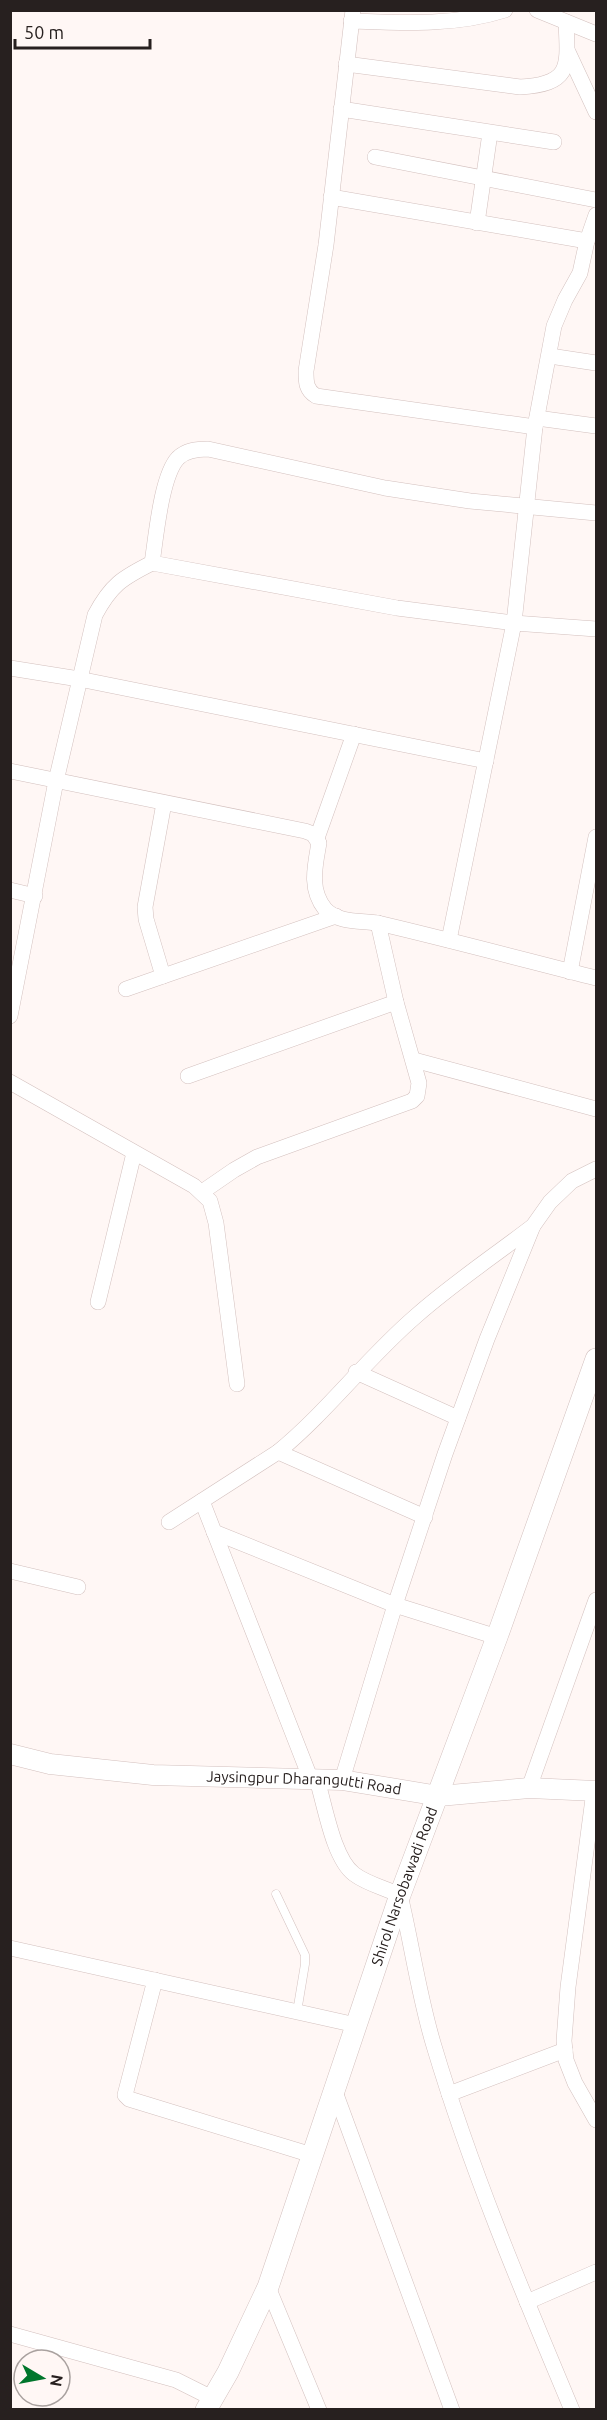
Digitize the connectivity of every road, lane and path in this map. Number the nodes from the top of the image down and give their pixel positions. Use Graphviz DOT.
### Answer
graph roads {
  1 [pos="505,10"];
  2 [pos="537,10"];
  3 [pos="352,16"];
  4 [pos="566,22"];
  5 [pos="597,34"];
  6 [pos="567,50"];
  7 [pos="346,64"];
  8 [pos="341,109"];
  9 [pos="597,112"];
  10 [pos="490,133"];
  11 [pos="554,142"];
  12 [pos="375,157"];
  13 [pos="484,178"];
  14 [pos="331,197"];
  15 [pos="597,200"];
  16 [pos="597,215"];
  17 [pos="477,223"];
  18 [pos="587,242"];
  19 [pos="550,356"];
  20 [pos="597,363"];
  21 [pos="536,423"];
  22 [pos="597,426"];
  23 [pos="526,506"];
  24 [pos="597,513"];
  25 [pos="152,562"];
  26 [pos="514,623"];
  27 [pos="597,629"];
  28 [pos="10,668"];
  29 [pos="79,679"];
  30 [pos="354,734"];
  31 [pos="486,761"];
  32 [pos="10,771"];
  33 [pos="56,781"];
  34 [pos="164,803"];
  35 [pos="597,837"];
  36 [pos="317,838"];
  37 [pos="10,890"];
  38 [pos="35,897"];
  39 [pos="336,916"];
  40 [pos="378,923"];
  41 [pos="449,940"];
  42 [pos="570,972"];
  43 [pos="164,976"];
  44 [pos="597,978"];
  45 [pos="126,989"];
  46 [pos="396,1002"];
  47 [pos="10,1016"];
  48 [pos="414,1060"];
  49 [pos="188,1076"];
  50 [pos="10,1082"];
  51 [pos="597,1109"];
  52 [pos="134,1153"];
  53 [pos="597,1170"];
  54 [pos="202,1192"];
  55 [pos="532,1226"];
  56 [pos="99,1302"];
  57 [pos="597,1359"];
  58 [pos="356,1372"];
  59 [pos="237,1384"];
  60 [pos="458,1418"];
  61 [pos="278,1452"];
  62 [pos="202,1501"];
  63 [pos="424,1517"];
  64 [pos="169,1522"];
  65 [pos="214,1532"];
  66 [pos="10,1571"];
  67 [pos="78,1587"];
  68 [pos="597,1600"];
  69 [pos="395,1605"];
  70 [pos="497,1638"];
  71 [pos="10,1754"];
  72 [pos="314,1780"];
  73 [pos="342,1780"];
  74 [pos="529,1788"];
  75 [pos="596,1791"];
  76 [pos="439,1796"];
  77 [pos="276,1894"];
  78 [pos="400,1895"];
  79 [pos="10,1947"];
  80 [pos="155,1980"];
  81 [pos="297,2012"];
  82 [pos="356,2025"];
  83 [pos="565,2050"];
  84 [pos="334,2090"];
  85 [pos="449,2094"];
  86 [pos="597,2120"];
  87 [pos="312,2155"];
  88 [pos="597,2272"];
  89 [pos="268,2287"];
  90 [pos="527,2302"];
  91 [pos="10,2334"];
  92 [pos="209,2404"];
  93 [pos="319,2409"];
  94 [pos="452,2409"];
  95 [pos="572,2409"];
  1 -- 3 [label="street"];
  2 -- 4 [label="street"];
  3 -- 7 [label="street"];
  4 -- 5 [label="street"];
  4 -- 6 [label="street"];
  6 -- 7 [label="street"];
  6 -- 9 [label="street"];
  7 -- 8 [label="street"];
  8 -- 10 [label="street"];
  8 -- 14 [label="street"];
  10 -- 11 [label="street"];
  10 -- 13 [label="street"];
  12 -- 13 [label="street"];
  13 -- 15 [label="street"];
  13 -- 17 [label="street"];
  14 -- 17 [label="street"];
  14 -- 21 [label="street"];
  16 -- 18 [label="street"];
  17 -- 18 [label="street"];
  18 -- 19 [label="street"];
  19 -- 20 [label="street"];
  19 -- 21 [label="street"];
  21 -- 22 [label="street"];
  21 -- 23 [label="street"];
  23 -- 24 [label="street"];
  23 -- 25 [label="street"];
  23 -- 26 [label="street"];
  25 -- 26 [label="street"];
  25 -- 29 [label="street"];
  26 -- 27 [label="street"];
  26 -- 31 [label="street"];
  28 -- 29 [label="street"];
  29 -- 30 [label="street"];
  29 -- 33 [label="street"];
  30 -- 31 [label="street"];
  30 -- 36 [label="street"];
  31 -- 41 [label="street"];
  32 -- 33 [label="street"];
  33 -- 34 [label="street"];
  33 -- 38 [label="street"];
  34 -- 36 [label="street"];
  34 -- 43 [label="street"];
  35 -- 42 [label="street"];
  36 -- 39 [label="street"];
  37 -- 38 [label="street"];
  38 -- 47 [label="street"];
  39 -- 40 [label="street"];
  39 -- 43 [label="street"];
  40 -- 41 [label="street"];
  40 -- 46 [label="street"];
  41 -- 42 [label="street"];
  42 -- 44 [label="street"];
  43 -- 45 [label="street"];
  46 -- 48 [label="street"];
  46 -- 49 [label="street"];
  48 -- 51 [label="street"];
  48 -- 54 [label="street"];
  50 -- 52 [label="street"];
  52 -- 54 [label="street"];
  52 -- 56 [label="street"];
  53 -- 55 [label="street"];
  54 -- 59 [label="street"];
  55 -- 58 [label="street"];
  55 -- 60 [label="street"];
  57 -- 70 [label="main road, Shirol Narsobawadi Road"];
  58 -- 60 [label="street"];
  58 -- 61 [label="street"];
  60 -- 63 [label="street"];
  61 -- 62 [label="street"];
  61 -- 63 [label="street"];
  62 -- 64 [label="street"];
  62 -- 65 [label="street"];
  63 -- 69 [label="street"];
  65 -- 69 [label="street"];
  65 -- 72 [label="street"];
  66 -- 67 [label="street"];
  68 -- 74 [label="street"];
  69 -- 70 [label="street"];
  69 -- 73 [label="street"];
  70 -- 76 [label="main road, Shirol Narsobawadi Road"];
  71 -- 72 [label="street, Jaysingpur Dharangutti Road"];
  72 -- 73 [label="street, Jaysingpur Dharangutti Road"];
  72 -- 78 [label="street"];
  73 -- 76 [label="street, Jaysingpur Dharangutti Road"];
  74 -- 75 [label="street, Jaysingpur Dharangutti Road"];
  74 -- 76 [label="street, Jaysingpur Dharangutti Road"];
  75 -- 83 [label="street"];
  76 -- 78 [label="main road, Shirol Narsobawadi Road"];
  77 -- 81 [label="lane"];
  78 -- 82 [label="main road, Shirol Narsobawadi Road"];
  78 -- 85 [label="street"];
  79 -- 80 [label="street"];
  80 -- 81 [label="street"];
  80 -- 87 [label="street"];
  81 -- 82 [label="street"];
  82 -- 84 [label="main road, Shirol Narsobawadi Road"];
  83 -- 85 [label="street"];
  83 -- 86 [label="street"];
  84 -- 87 [label="main road, Shirol Narsobawadi Road"];
  84 -- 94 [label="street"];
  85 -- 90 [label="street"];
  87 -- 89 [label="main road, Shirol Narsobawadi Road"];
  88 -- 90 [label="street"];
  89 -- 92 [label="main road, Shirol Narsobawadi Road"];
  89 -- 93 [label="street"];
  90 -- 95 [label="street"];
  91 -- 92 [label="street"];
}
